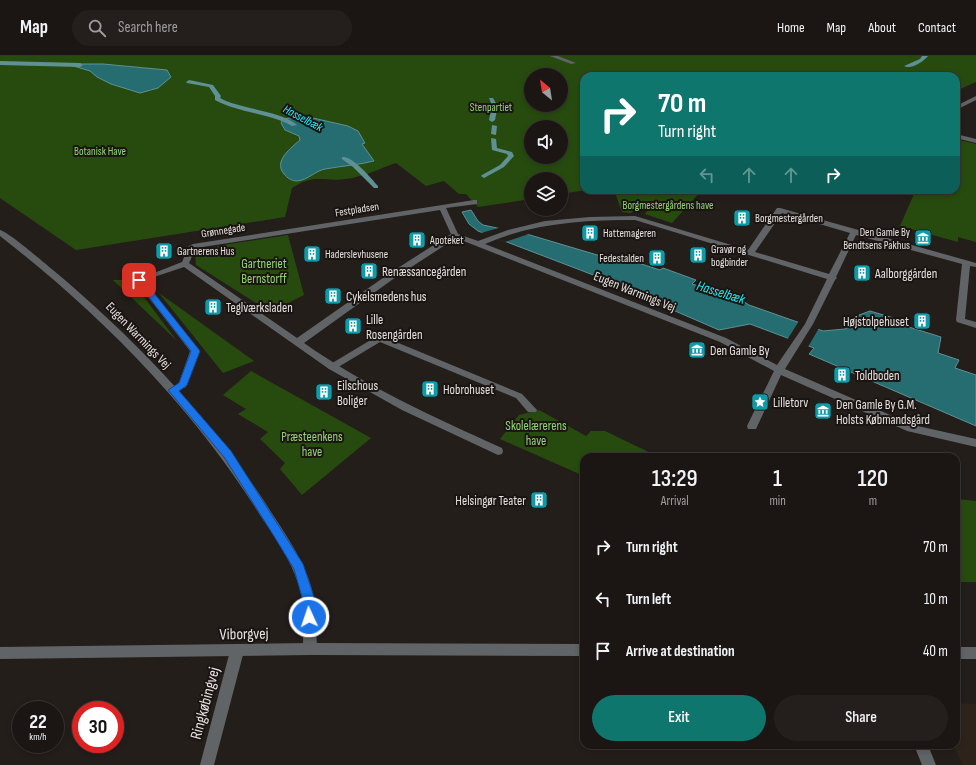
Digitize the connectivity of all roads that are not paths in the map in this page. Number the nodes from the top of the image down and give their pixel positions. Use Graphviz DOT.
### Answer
graph roads {
  1 [pos="553,56"];
  2 [pos="573,63"];
  3 [pos="976,98"];
  4 [pos="960,106"];
  5 [pos="960,137"];
  6 [pos="976,141"];
  7 [pos="474,202"];
  8 [pos="442,207"];
  9 [pos="0,232"];
  10 [pos="276,232"];
  11 [pos="854,232"];
  12 [pos="455,235"];
  13 [pos="478,244"];
  14 [pos="750,253"];
  15 [pos="966,263"];
  16 [pos="185,264"];
  17 [pos="976,265"];
  18 [pos="833,278"];
  19 [pos="976,325"];
  20 [pos="297,343"];
  21 [pos="332,367"];
  22 [pos="779,370"];
  23 [pos="173,390"];
  24 [pos="532,410"];
  25 [pos="752,426"];
  26 [pos="976,443"];
  27 [pos="498,451"];
  28 [pos="310,649"];
  29 [pos="580,650"];
  30 [pos="237,651"];
  31 [pos="0,653"];
  32 [pos="960,653"];
  33 [pos="976,653"];
  34 [pos="208,763"];
  1 -- 2 [label="street"];
  3 -- 4 [label="street"];
  5 -- 6 [label="street"];
  7 -- 8 [label="street, Festpladsen"];
  8 -- 10 [label="street, Festpladsen"];
  8 -- 12 [label="street"];
  9 -- 23 [label="street, Eugen Warmings Vej"];
  10 -- 16 [label="street, Grønnegade"];
  11 -- 14 [label="street"];
  11 -- 15 [label="street"];
  11 -- 18 [label="street"];
  12 -- 13 [label="street, Eugen Warmings Vej"];
  12 -- 20 [label="street"];
  13 -- 14 [label="street"];
  13 -- 22 [label="street, Eugen Warmings Vej"];
  14 -- 18 [label="street"];
  15 -- 17 [label="street"];
  15 -- 19 [label="street"];
  16 -- 20 [label="street"];
  16 -- 23 [label="street"];
  18 -- 22 [label="street"];
  20 -- 21 [label="street"];
  21 -- 24 [label="street"];
  21 -- 27 [label="street"];
  22 -- 25 [label="street"];
  22 -- 26 [label="street, Eugen Warmings Vej"];
  23 -- 28 [label="street, Eugen Warmings Vej"];
  28 -- 29 [label="street, Viborgvej"];
  28 -- 30 [label="street, Viborgvej"];
  30 -- 31 [label="street, Viborgvej"];
  30 -- 34 [label="street, Ringkøbingvej"];
  32 -- 33 [label="street"];
}
